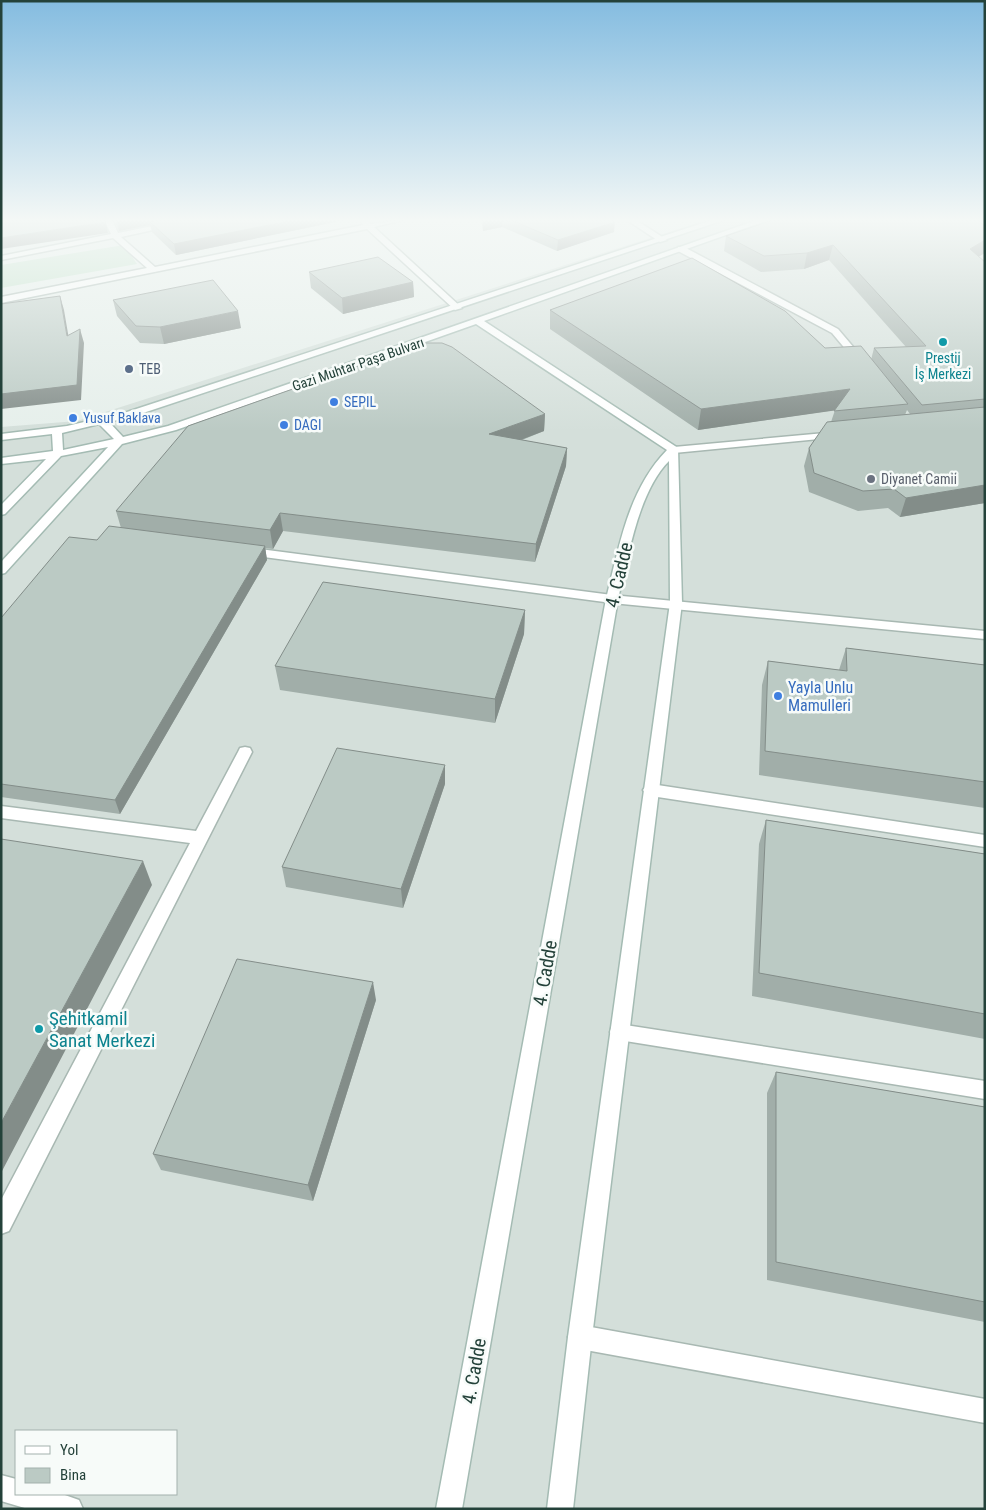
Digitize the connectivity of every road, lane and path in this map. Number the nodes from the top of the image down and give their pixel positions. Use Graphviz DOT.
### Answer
graph roads {
  1 [pos="48,290"];
  2 [pos="439,290"];
  3 [pos="511,290"];
  4 [pos="567,290"];
  5 [pos="758,290"];
  6 [pos="1,300"];
  7 [pos="458,308"];
  8 [pos="480,322"];
  9 [pos="865,367"];
  10 [pos="102,421"];
  11 [pos="57,430"];
  12 [pos="844,434"];
  13 [pos="1,437"];
  14 [pos="120,440"];
  15 [pos="674,450"];
  16 [pos="58,453"];
  17 [pos="1,460"];
  18 [pos="1,512"];
  19 [pos="232,550"];
  20 [pos="1,570"];
  21 [pos="612,599"];
  22 [pos="676,603"];
  23 [pos="985,635"];
  24 [pos="245,752"];
  25 [pos="651,790"];
  26 [pos="1,812"];
  27 [pos="201,838"];
  28 [pos="985,841"];
  29 [pos="619,1032"];
  30 [pos="985,1090"];
  31 [pos="1,1223"];
  32 [pos="580,1337"];
  33 [pos="985,1410"];
  34 [pos="1,1488"];
  35 [pos="15,1492"];
  36 [pos="24,1495"];
  37 [pos="70,1509"];
  38 [pos="449,1509"];
  39 [pos="560,1509"];
  1 -- 6 [label="street"];
  2 -- 7 [label="street"];
  3 -- 7 [label="street, Gazi Muhtar Paşa Bulvarı"];
  4 -- 8 [label="street, Gazi Muhtar Paşa Bulvarı"];
  5 -- 9 [label="street"];
  7 -- 10 [label="street, Gazi Muhtar Paşa Bulvarı"];
  8 -- 14 [label="street, Gazi Muhtar Paşa Bulvarı"];
  8 -- 15 [label="street"];
  10 -- 11 [label="street, Gazi Muhtar Paşa Bulvarı"];
  10 -- 14 [label="street"];
  11 -- 13 [label="street, Gazi Muhtar Paşa Bulvarı"];
  11 -- 16 [label="street"];
  12 -- 15 [label="street"];
  14 -- 16 [label="street, Gazi Muhtar Paşa Bulvarı"];
  14 -- 20 [label="street"];
  15 -- 21 [label="street, 4. Cadde"];
  15 -- 22 [label="street"];
  16 -- 17 [label="street, Gazi Muhtar Paşa Bulvarı"];
  16 -- 18 [label="street"];
  19 -- 21 [label="street"];
  21 -- 22 [label="street"];
  21 -- 38 [label="street, 4. Cadde"];
  22 -- 23 [label="street"];
  22 -- 25 [label="street"];
  24 -- 27 [label="street"];
  25 -- 28 [label="street"];
  25 -- 29 [label="street"];
  26 -- 27 [label="street"];
  27 -- 31 [label="street"];
  29 -- 30 [label="street"];
  29 -- 32 [label="street"];
  32 -- 33 [label="street"];
  32 -- 39 [label="street"];
  34 -- 35 [label="street"];
  36 -- 37 [label="street"];
}
